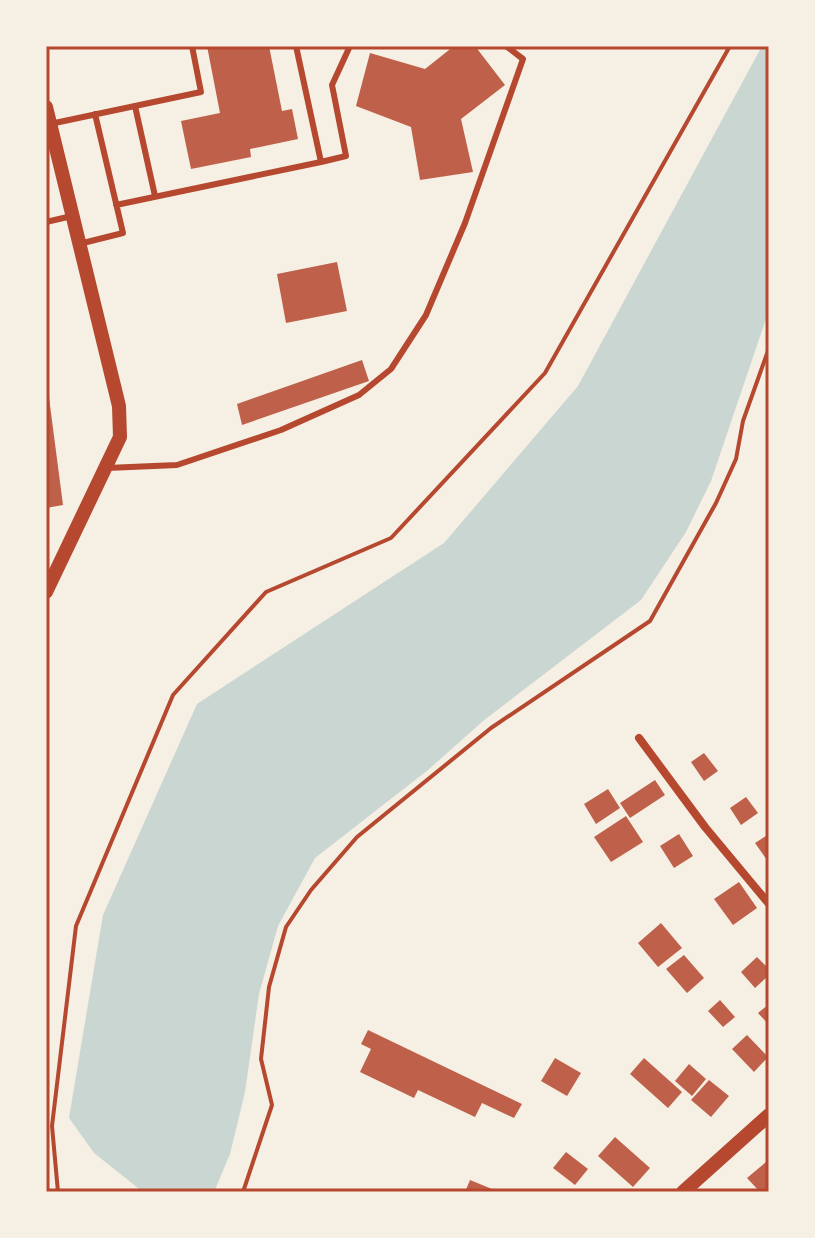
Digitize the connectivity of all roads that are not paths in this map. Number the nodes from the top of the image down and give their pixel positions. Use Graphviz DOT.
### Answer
graph roads {
  1 [pos="192,46"];
  2 [pos="296,46"];
  3 [pos="350,46"];
  4 [pos="506,46"];
  5 [pos="135,106"];
  6 [pos="46,107"];
  7 [pos="95,114"];
  8 [pos="50,124"];
  9 [pos="321,162"];
  10 [pos="155,196"];
  11 [pos="116,205"];
  12 [pos="72,216"];
  13 [pos="46,222"];
  14 [pos="79,244"];
  15 [pos="107,468"];
  16 [pos="46,592"];
  17 [pos="639,738"];
  18 [pos="769,904"];
  19 [pos="769,1115"];
  20 [pos="683,1192"];
  1 -- 5 [label="lane"];
  2 -- 9 [label="lane"];
  3 -- 9 [label="lane"];
  4 -- 15 [label="lane"];
  5 -- 7 [label="lane"];
  5 -- 10 [label="lane"];
  6 -- 8 [label="street"];
  7 -- 8 [label="lane"];
  7 -- 11 [label="lane"];
  8 -- 12 [label="street"];
  9 -- 10 [label="lane"];
  10 -- 11 [label="lane"];
  11 -- 14 [label="lane"];
  12 -- 13 [label="lane"];
  12 -- 14 [label="street"];
  14 -- 15 [label="street"];
  15 -- 16 [label="street"];
  17 -- 18 [label="street"];
  19 -- 20 [label="street"];
}
